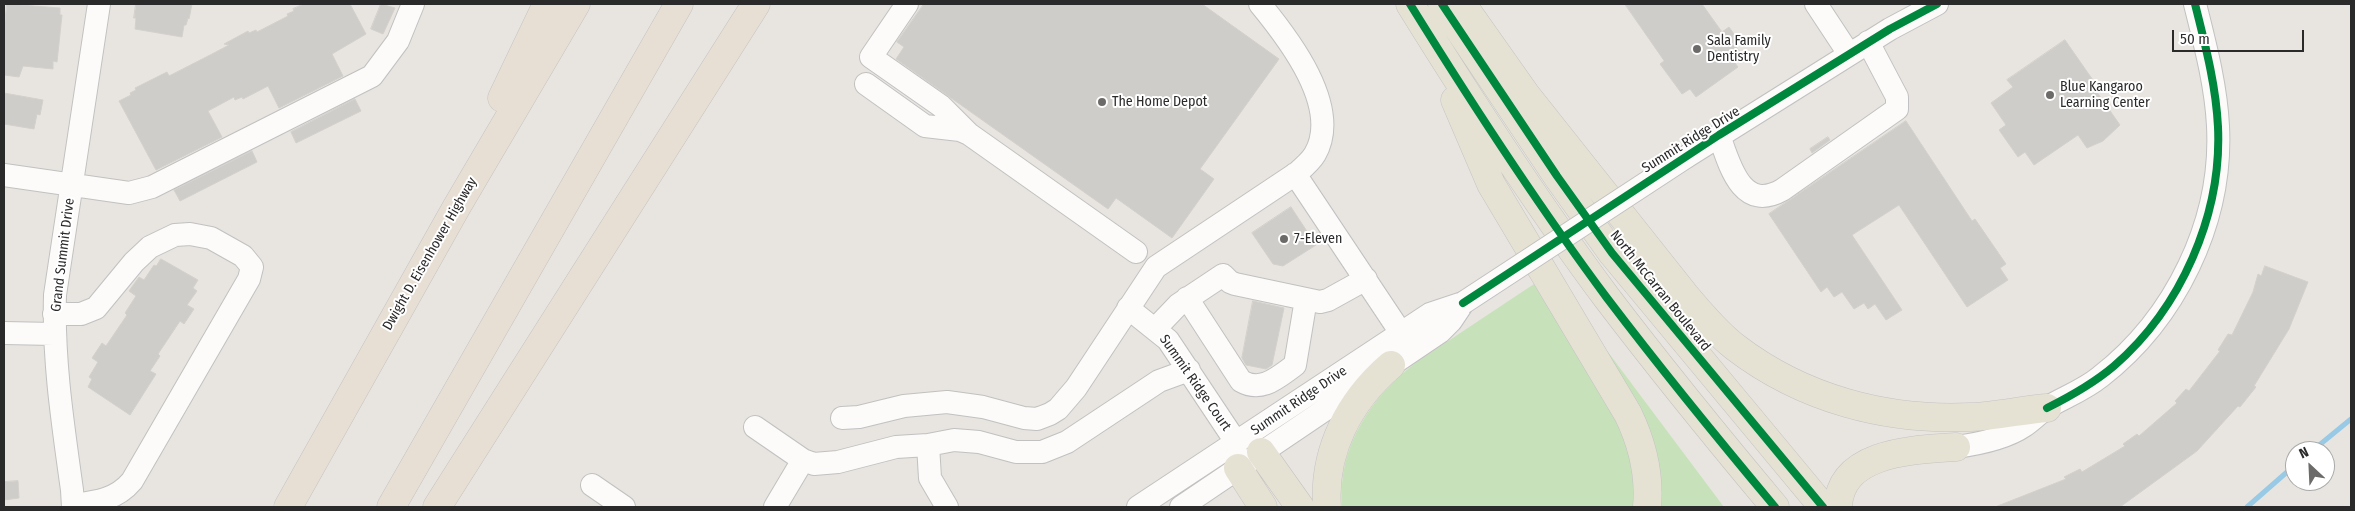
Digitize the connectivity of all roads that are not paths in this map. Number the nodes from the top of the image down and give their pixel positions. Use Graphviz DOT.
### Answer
graph roads {
  1 [pos="99,4"];
  2 [pos="413,4"];
  3 [pos="547,4"];
  4 [pos="576,4"];
  5 [pos="679,4"];
  6 [pos="756,4"];
  7 [pos="907,4"];
  8 [pos="1260,4"];
  9 [pos="1442,4"];
  10 [pos="1462,4"];
  11 [pos="1816,4"];
  12 [pos="1937,4"];
  13 [pos="2195,4"];
  14 [pos="1416,14"];
  15 [pos="1868,42"];
  16 [pos="1849,54"];
  17 [pos="866,84"];
  18 [pos="970,134"];
  19 [pos="1720,135"];
  20 [pos="1295,174"];
  21 [pos="4,175"];
  22 [pos="72,186"];
  23 [pos="456,208"];
  24 [pos="1136,252"];
  25 [pos="1366,279"];
  26 [pos="1187,298"];
  27 [pos="1306,299"];
  28 [pos="1463,304"];
  29 [pos="1128,308"];
  30 [pos="54,324"];
  31 [pos="1156,328"];
  32 [pos="4,333"];
  33 [pos="1401,333"];
  34 [pos="1391,365"];
  35 [pos="1189,370"];
  36 [pos="2047,408"];
  37 [pos="842,418"];
  38 [pos="755,428"];
  39 [pos="928,445"];
  40 [pos="1956,447"];
  41 [pos="1261,452"];
  42 [pos="1237,455"];
  43 [pos="802,460"];
  44 [pos="592,485"];
  45 [pos="73,506"];
  46 [pos="288,507"];
  47 [pos="391,507"];
  48 [pos="436,507"];
  49 [pos="624,507"];
  50 [pos="775,507"];
  51 [pos="948,507"];
  52 [pos="1138,507"];
  53 [pos="1181,507"];
  54 [pos="1263,507"];
  55 [pos="1300,507"];
  56 [pos="1327,507"];
  57 [pos="1647,507"];
  58 [pos="1775,507"];
  59 [pos="1823,507"];
  60 [pos="1838,507"];
  1 -- 22 [label="street, Grand Summit Drive"];
  2 -- 22 [label="street"];
  3 -- 23 [label="highway"];
  4 -- 23 [label="highway, Dwight D. Eisenhower Highway"];
  5 -- 47 [label="highway"];
  6 -- 48 [label="highway"];
  7 -- 18 [label="street"];
  8 -- 20 [label="street"];
  9 -- 59 [label="main road, North McCarran Boulevard"];
  10 -- 36 [label="main road"];
  11 -- 16 [label="street"];
  12 -- 15 [label="street, Summit Ridge Drive"];
  13 -- 36 [label="street"];
  14 -- 57 [label="main road"];
  14 -- 58 [label="main road"];
  15 -- 16 [label="street, Summit Ridge Drive"];
  15 -- 19 [label="street"];
  16 -- 19 [label="street, Summit Ridge Drive"];
  17 -- 18 [label="street"];
  18 -- 24 [label="street"];
  19 -- 28 [label="street, Summit Ridge Drive, bridge"];
  20 -- 25 [label="street"];
  20 -- 29 [label="street"];
  21 -- 22 [label="street"];
  22 -- 30 [label="street, Grand Summit Drive"];
  23 -- 46 [label="highway, Dwight D. Eisenhower Highway"];
  25 -- 27 [label="street"];
  25 -- 33 [label="street"];
  26 -- 27 [label="street"];
  26 -- 27 [label="street"];
  26 -- 31 [label="street"];
  28 -- 33 [label="street, Summit Ridge Drive"];
  28 -- 34 [label="street, Summit Ridge Drive"];
  29 -- 31 [label="street, Summit Ridge Court"];
  29 -- 37 [label="street"];
  30 -- 32 [label="street"];
  30 -- 45 [label="street, Grand Summit Drive"];
  30 -- 45 [label="street"];
  31 -- 35 [label="street, Summit Ridge Court"];
  33 -- 42 [label="street, Summit Ridge Drive"];
  34 -- 41 [label="street, Summit Ridge Drive"];
  34 -- 56 [label="main road"];
  35 -- 39 [label="street"];
  35 -- 42 [label="street, Summit Ridge Court"];
  36 -- 40 [label="street"];
  38 -- 43 [label="street"];
  39 -- 43 [label="street"];
  39 -- 51 [label="street"];
  40 -- 60 [label="main road"];
  41 -- 42 [label="street, Summit Ridge Drive"];
  41 -- 55 [label="main road"];
  42 -- 52 [label="street, Summit Ridge Drive"];
  42 -- 53 [label="street, Summit Ridge Drive"];
  42 -- 54 [label="main road"];
  43 -- 50 [label="street"];
  44 -- 49 [label="street"];
}
